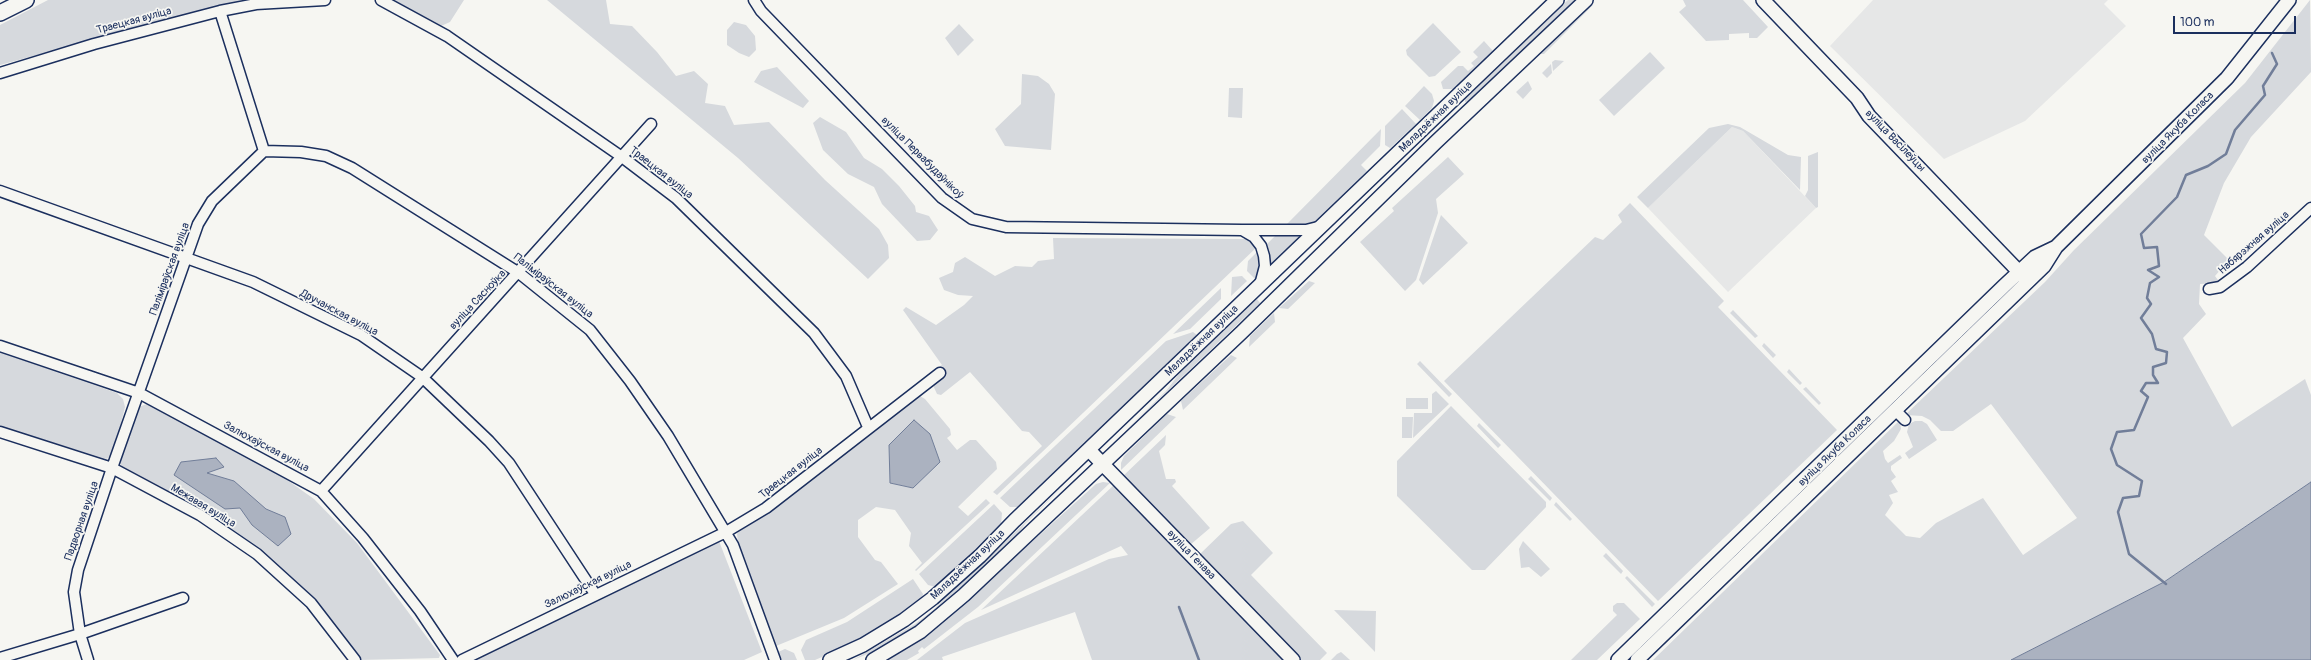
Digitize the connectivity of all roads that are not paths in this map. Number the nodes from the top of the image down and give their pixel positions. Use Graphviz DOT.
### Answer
graph roads {
  1 [pos="26,0"];
  2 [pos="325,0"];
  3 [pos="381,0"];
  4 [pos="754,0"];
  5 [pos="1557,0"];
  6 [pos="1586,0"];
  7 [pos="1763,0"];
  8 [pos="2289,0"];
  9 [pos="220,11"];
  10 [pos="0,14"];
  11 [pos="0,73"];
  12 [pos="651,124"];
  13 [pos="264,151"];
  14 [pos="622,157"];
  15 [pos="0,191"];
  16 [pos="2311,208"];
  17 [pos="1322,226"];
  18 [pos="1242,230"];
  19 [pos="186,258"];
  20 [pos="519,273"];
  21 [pos="2024,276"];
  22 [pos="1260,285"];
  23 [pos="2209,289"];
  24 [pos="0,346"];
  25 [pos="940,373"];
  26 [pos="422,377"];
  27 [pos="139,393"];
  28 [pos="1895,410"];
  29 [pos="1878,417"];
  30 [pos="1905,420"];
  31 [pos="868,427"];
  32 [pos="0,432"];
  33 [pos="1089,450"];
  34 [pos="1103,464"];
  35 [pos="112,468"];
  36 [pos="321,491"];
  37 [pos="726,532"];
  38 [pos="1738,554"];
  39 [pos="595,594"];
  40 [pos="183,598"];
  41 [pos="80,634"];
  42 [pos="0,658"];
  43 [pos="88,660"];
  44 [pos="355,660"];
  45 [pos="453,660"];
  46 [pos="462,660"];
  47 [pos="775,660"];
  48 [pos="830,660"];
  49 [pos="873,660"];
  50 [pos="1293,660"];
  51 [pos="1618,660"];
  52 [pos="1637,660"];
  1 -- 10 [label="main road"];
  2 -- 9 [label="street, Траецкая вуліца"];
  3 -- 14 [label="street, Траецкая вуліца"];
  4 -- 18 [label="street, вуліца Первабудаўнікоў"];
  5 -- 17 [label="main road, Маладзёжная вуліца"];
  6 -- 34 [label="main road, Маладзёжная вуліца"];
  7 -- 21 [label="main road, вуліца Васілеўцы"];
  8 -- 21 [label="main road, вуліца Якуба Коласа"];
  9 -- 11 [label="street, Траецкая вуліца"];
  9 -- 13 [label="street"];
  12 -- 14 [label="street, вуліца Сасноўка"];
  13 -- 19 [label="street, Паліміраўская вуліца"];
  13 -- 20 [label="street, Паліміраўская вуліца"];
  14 -- 20 [label="street, вуліца Сасноўка"];
  14 -- 31 [label="street, Траецкая вуліца"];
  15 -- 19 [label="street, Дручанская вуліца"];
  16 -- 23 [label="street, Набярэжная вуліца"];
  17 -- 18 [label="street, вуліца Первабудаўнікоў"];
  17 -- 22 [label="main road, Маладзёжная вуліца"];
  18 -- 22 [label="street"];
  19 -- 26 [label="street, Дручанская вуліца"];
  19 -- 27 [label="street, Паліміраўская вуліца"];
  20 -- 26 [label="street, вуліца Сасноўка"];
  20 -- 37 [label="street, Паліміраўская вуліца"];
  21 -- 28 [label="main road, вуліца Якуба Коласа"];
  21 -- 29 [label="main road, вуліца Якуба Коласа"];
  22 -- 33 [label="main road, Маладзёжная вуліца"];
  24 -- 27 [label="street, Залюхаўская вуліца"];
  25 -- 31 [label="street, Траецкая вуліца"];
  26 -- 36 [label="street, вуліца Сасноўка"];
  26 -- 39 [label="street, Дручанская вуліца"];
  27 -- 35 [label="street, Падворная вуліца"];
  27 -- 36 [label="street, Залюхаўская вуліца"];
  28 -- 29 [label="main road, вуліца Якуба Коласа"];
  28 -- 30 [label="street"];
  29 -- 38 [label="main road, вуліца Якуба Коласа"];
  31 -- 37 [label="street, Траецкая вуліца"];
  32 -- 35 [label="street, Межавая вуліца"];
  33 -- 34 [label="main road, вуліца Генава"];
  33 -- 48 [label="main road, Маладзёжная вуліца"];
  34 -- 49 [label="main road, Маладзёжная вуліца"];
  34 -- 50 [label="main road, вуліца Генава"];
  35 -- 41 [label="street, Падворная вуліца"];
  35 -- 44 [label="street, Межавая вуліца"];
  36 -- 45 [label="street, Залюхаўская вуліца"];
  37 -- 39 [label="street, Залюхаўская вуліца"];
  37 -- 47 [label="street, Паліміраўская вуліца"];
  38 -- 51 [label="main road, вуліца Якуба Коласа"];
  38 -- 52 [label="main road, вуліца Якуба Коласа"];
  39 -- 46 [label="street, Залюхаўская вуліца"];
  40 -- 41 [label="street"];
  41 -- 42 [label="street"];
  41 -- 43 [label="street, Падворная вуліца"];
}
